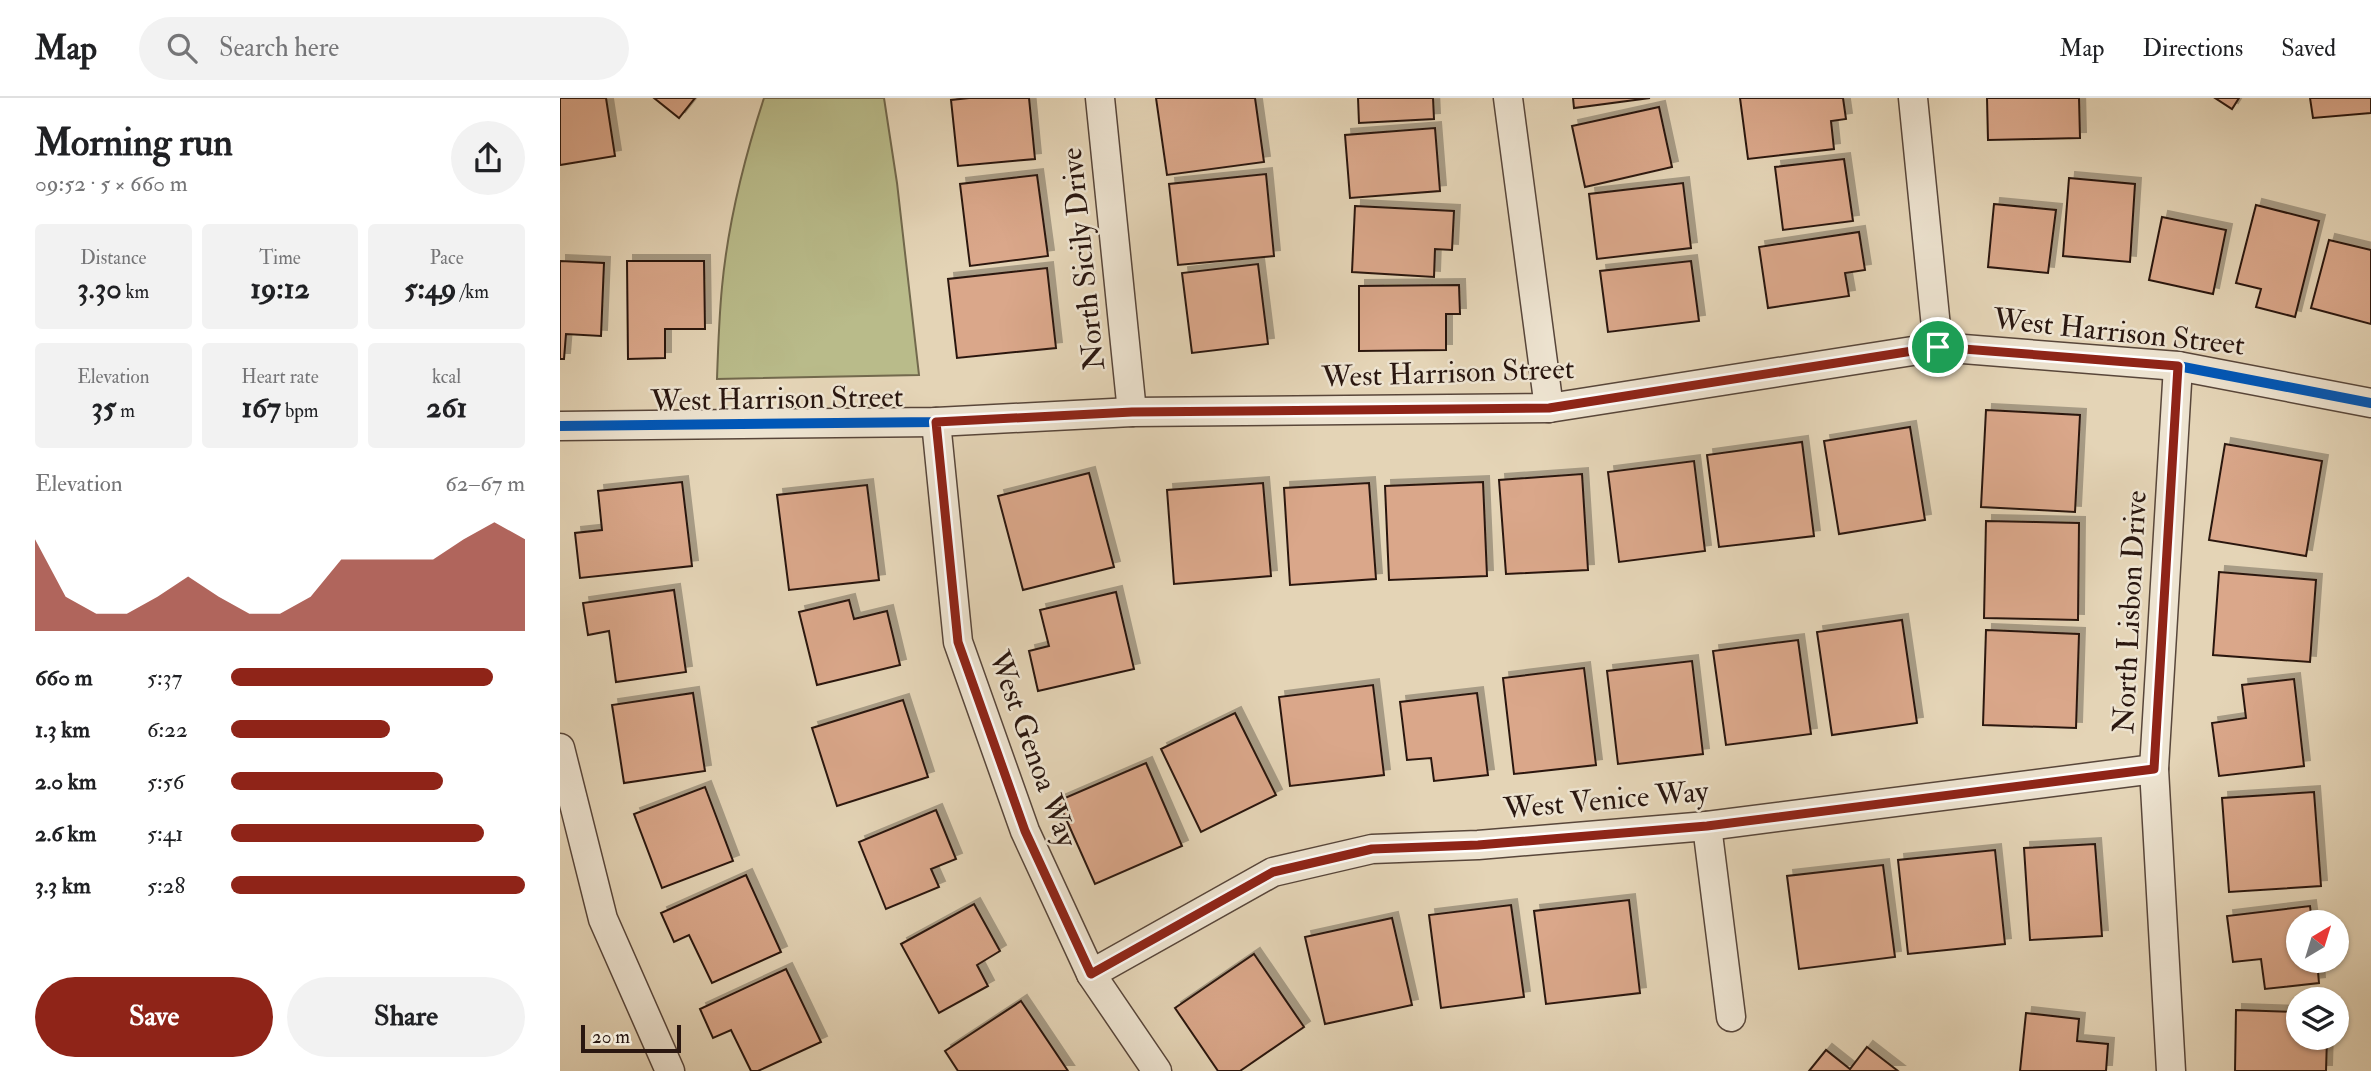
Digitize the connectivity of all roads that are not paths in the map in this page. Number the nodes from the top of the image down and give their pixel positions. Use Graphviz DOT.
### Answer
graph roads {
  1 [pos="1100,98"];
  2 [pos="1508,98"];
  3 [pos="1913,98"];
  4 [pos="1938,347"];
  5 [pos="2178,366"];
  6 [pos="2371,402"];
  7 [pos="1549,408"];
  8 [pos="1132,412"];
  9 [pos="936,422"];
  10 [pos="560,426"];
  11 [pos="560,748"];
  12 [pos="2154,769"];
  13 [pos="1707,826"];
  14 [pos="1091,974"];
  15 [pos="1731,1017"];
  16 [pos="670,1071"];
  17 [pos="1157,1071"];
  18 [pos="2171,1071"];
  1 -- 8 [label="street, North Sicily Drive"];
  2 -- 7 [label="street"];
  3 -- 4 [label="street"];
  4 -- 5 [label="street, West Harrison Street"];
  4 -- 7 [label="street, West Harrison Street"];
  5 -- 6 [label="street, West Harrison Street"];
  5 -- 12 [label="street, North Lisbon Drive"];
  7 -- 8 [label="street, West Harrison Street"];
  8 -- 9 [label="street, West Harrison Street"];
  9 -- 10 [label="street, West Harrison Street"];
  9 -- 14 [label="street, West Genoa Way"];
  11 -- 16 [label="street"];
  12 -- 13 [label="street, West Venice Way"];
  12 -- 18 [label="street, North Lisbon Drive"];
  13 -- 14 [label="street, West Venice Way"];
  13 -- 15 [label="street"];
  14 -- 17 [label="street, West Genoa Way"];
}
